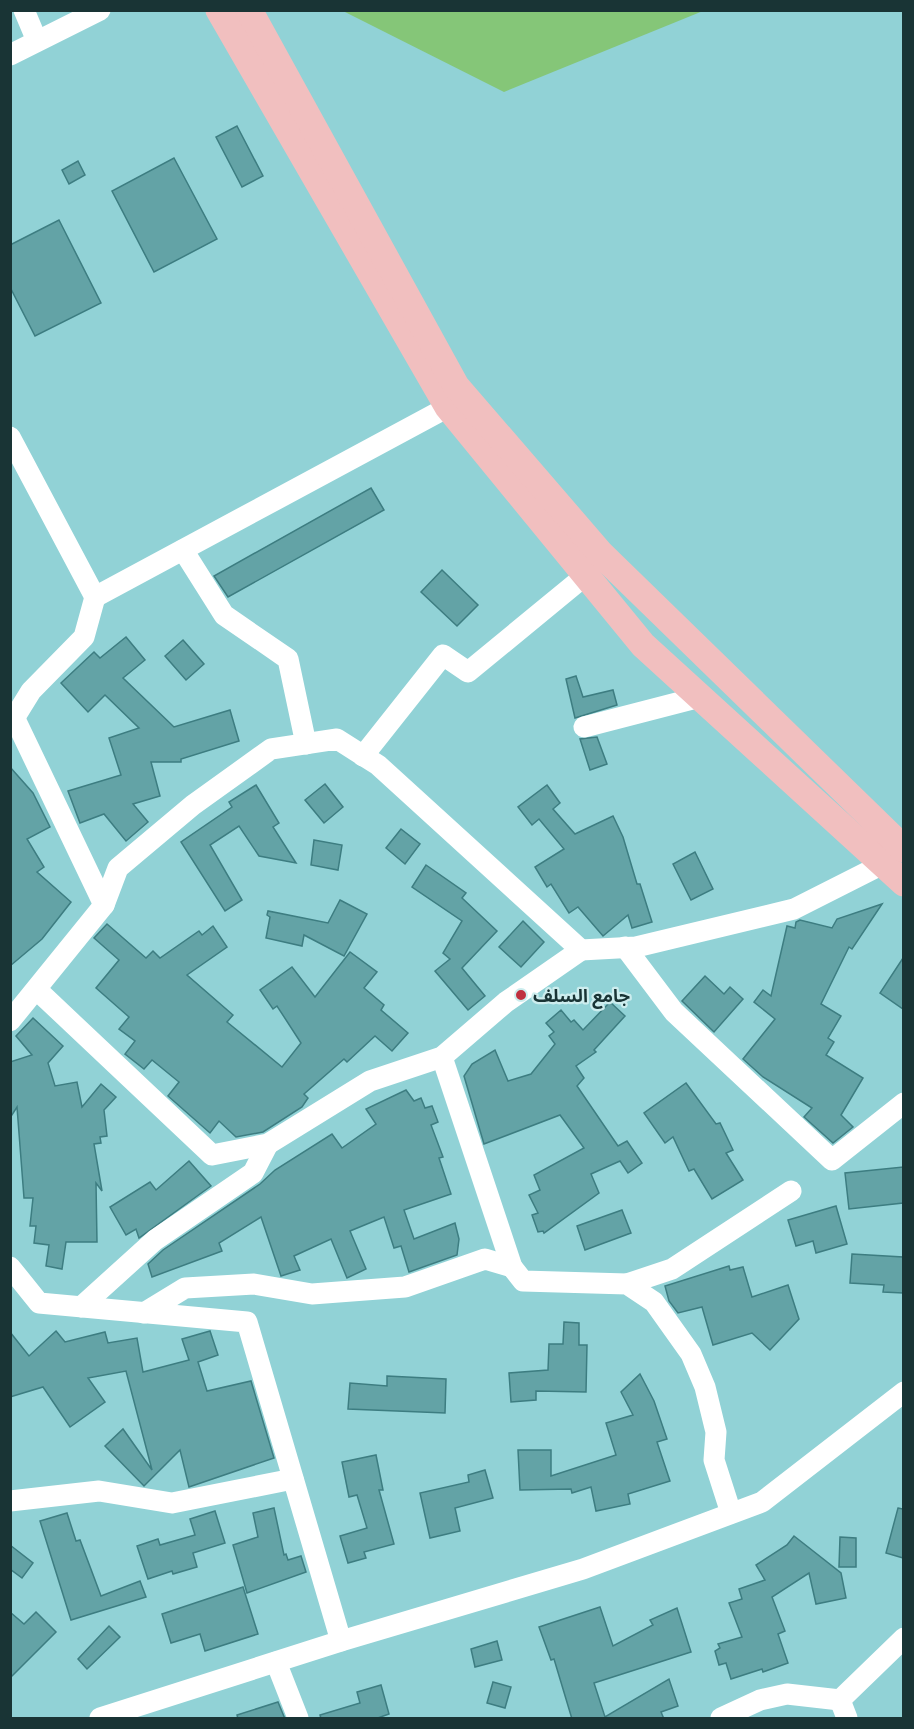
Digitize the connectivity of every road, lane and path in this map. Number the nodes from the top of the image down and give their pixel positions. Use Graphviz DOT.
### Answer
graph roads {
  1 [pos="24,10"];
  2 [pos="100,10"];
  3 [pos="219,10"];
  4 [pos="249,10"];
  5 [pos="37,41"];
  6 [pos="10,55"];
  7 [pos="448,407"];
  8 [pos="10,437"];
  9 [pos="183,549"];
  10 [pos="585,575"];
  11 [pos="95,597"];
  12 [pos="700,697"];
  13 [pos="13,722"];
  14 [pos="584,727"];
  15 [pos="306,744"];
  16 [pos="363,756"];
  17 [pos="893,857"];
  18 [pos="903,883"];
  19 [pos="104,905"];
  20 [pos="625,947"];
  21 [pos="581,950"];
  22 [pos="36,989"];
  23 [pos="10,1021"];
  24 [pos="442,1058"];
  25 [pos="903,1103"];
  26 [pos="268,1144"];
  27 [pos="791,1191"];
  28 [pos="512,1267"];
  29 [pos="10,1268"];
  30 [pos="627,1284"];
  31 [pos="81,1307"];
  32 [pos="144,1313"];
  33 [pos="903,1392"];
  34 [pos="293,1479"];
  35 [pos="10,1501"];
  36 [pos="730,1513"];
  37 [pos="903,1638"];
  38 [pos="341,1641"];
  39 [pos="276,1662"];
  40 [pos="843,1709"];
  41 [pos="100,1719"];
  42 [pos="298,1719"];
  43 [pos="721,1719"];
  1 -- 5 [label="street"];
  2 -- 5 [label="street"];
  3 -- 7 [label="main road"];
  4 -- 17 [label="main road"];
  5 -- 6 [label="street"];
  7 -- 9 [label="street"];
  7 -- 10 [label="main road"];
  8 -- 11 [label="street"];
  9 -- 11 [label="street"];
  9 -- 15 [label="street"];
  10 -- 12 [label="main road"];
  10 -- 16 [label="street"];
  11 -- 13 [label="street"];
  12 -- 14 [label="street"];
  12 -- 17 [label="main road"];
  13 -- 19 [label="street"];
  15 -- 16 [label="street"];
  15 -- 19 [label="street"];
  16 -- 21 [label="street"];
  17 -- 18 [label="main road"];
  17 -- 20 [label="street"];
  19 -- 22 [label="street"];
  20 -- 21 [label="street"];
  20 -- 25 [label="street"];
  21 -- 24 [label="street"];
  22 -- 23 [label="street"];
  22 -- 26 [label="street"];
  24 -- 26 [label="street"];
  24 -- 28 [label="street"];
  26 -- 31 [label="street"];
  27 -- 30 [label="street"];
  28 -- 30 [label="street"];
  28 -- 32 [label="street"];
  29 -- 31 [label="street"];
  30 -- 36 [label="street"];
  31 -- 32 [label="street"];
  32 -- 34 [label="street"];
  33 -- 36 [label="street"];
  34 -- 35 [label="street"];
  34 -- 38 [label="street"];
  36 -- 38 [label="street"];
  37 -- 40 [label="street"];
  38 -- 39 [label="street"];
  39 -- 41 [label="street"];
  39 -- 42 [label="street"];
  40 -- 43 [label="street"];
}
